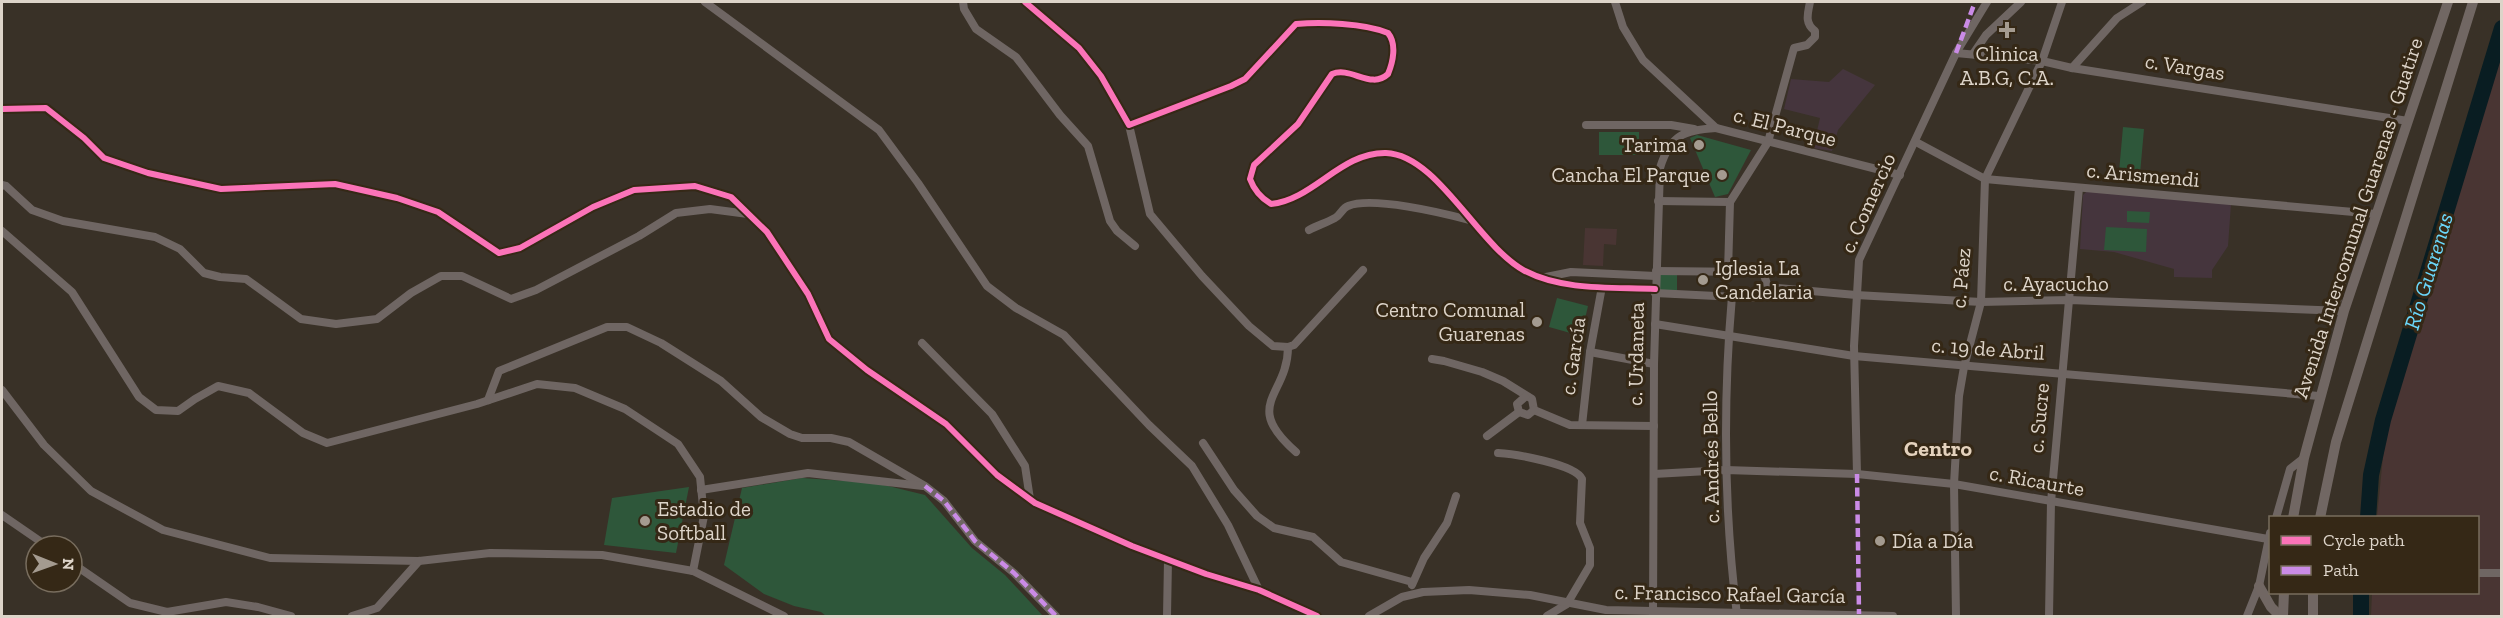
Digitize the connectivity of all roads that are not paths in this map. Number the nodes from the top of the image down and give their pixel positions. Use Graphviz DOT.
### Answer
graph roads {
  1 [pos="705,2"];
  2 [pos="963,2"];
  3 [pos="1025,2"];
  4 [pos="1615,2"];
  5 [pos="1810,2"];
  6 [pos="1987,2"];
  7 [pos="2021,2"];
  8 [pos="2062,2"];
  9 [pos="2142,2"];
  10 [pos="2448,2"];
  11 [pos="2473,2"];
  12 [pos="1956,53"];
  13 [pos="1972,54"];
  14 [pos="2042,61"];
  15 [pos="2072,68"];
  16 [pos="2,109"];
  17 [pos="2408,121"];
  18 [pos="1129,124"];
  19 [pos="1586,125"];
  20 [pos="1716,128"];
  21 [pos="1699,129"];
  22 [pos="1768,142"];
  23 [pos="1916,142"];
  24 [pos="1900,175"];
  25 [pos="1985,178"];
  26 [pos="2,185"];
  27 [pos="2079,188"];
  28 [pos="1658,201"];
  29 [pos="1730,202"];
  30 [pos="2376,214"];
  31 [pos="749,215"];
  32 [pos="1470,220"];
  33 [pos="1310,230"];
  34 [pos="2,231"];
  35 [pos="1135,246"];
  36 [pos="2347,261"];
  37 [pos="1363,270"];
  38 [pos="1728,272"];
  39 [pos="1656,274"];
  40 [pos="1541,278"];
  41 [pos="1768,287"];
  42 [pos="1655,291"];
  43 [pos="1601,292"];
  44 [pos="1856,295"];
  45 [pos="1732,296"];
  46 [pos="2070,300"];
  47 [pos="1981,302"];
  48 [pos="2340,311"];
  49 [pos="1655,324"];
  50 [pos="1729,337"];
  51 [pos="922,343"];
  52 [pos="1288,347"];
  53 [pos="1590,352"];
  54 [pos="1854,356"];
  55 [pos="1432,359"];
  56 [pos="1654,364"];
  57 [pos="1964,367"];
  58 [pos="2061,372"];
  59 [pos="2,390"];
  60 [pos="2319,396"];
  61 [pos="1525,397"];
  62 [pos="488,400"];
  63 [pos="1534,410"];
  64 [pos="1519,412"];
  65 [pos="1582,425"];
  66 [pos="1653,426"];
  67 [pos="1487,436"];
  68 [pos="1203,443"];
  69 [pos="1296,452"];
  70 [pos="1498,453"];
  71 [pos="2304,458"];
  72 [pos="1726,470"];
  73 [pos="1654,474"];
  74 [pos="1857,474"];
  75 [pos="1954,484"];
  76 [pos="925,486"];
  77 [pos="701,490"];
  78 [pos="1456,496"];
  79 [pos="1030,499"];
  80 [pos="2051,502"];
  81 [pos="2,515"];
  82 [pos="2277,516"];
  83 [pos="2293,516"];
  84 [pos="2320,516"];
  85 [pos="30,534"];
  86 [pos="2269,536"];
  87 [pos="2269,541"];
  88 [pos="1168,560"];
  89 [pos="419,561"];
  90 [pos="84,571"];
  91 [pos="693,571"];
  92 [pos="2479,573"];
  93 [pos="2502,573"];
  94 [pos="1412,582"];
  95 [pos="2259,586"];
  96 [pos="1260,590"];
  97 [pos="2284,594"];
  98 [pos="2313,594"];
  99 [pos="1409,595"];
  100 [pos="1567,604"];
  101 [pos="1653,614"];
  102 [pos="1737,614"];
  103 [pos="1859,615"];
  104 [pos="291,616"];
  105 [pos="352,616"];
  106 [pos="784,616"];
  107 [pos="1056,616"];
  108 [pos="1167,616"];
  109 [pos="1317,616"];
  110 [pos="1369,616"];
  111 [pos="1547,616"];
  112 [pos="1893,616"];
  113 [pos="1956,616"];
  114 [pos="2049,616"];
  115 [pos="2247,616"];
  116 [pos="2281,616"];
  117 [pos="2313,616"];
  1 -- 96 [label="street"];
  2 -- 35 [label="street"];
  3 -- 18 [label="street"];
  4 -- 20 [label="street, c. El Parque"];
  5 -- 22 [label="street"];
  6 -- 12 [label="street, c. Comercio"];
  7 -- 13 [label="street"];
  8 -- 14 [label="street, c. Páez"];
  9 -- 15 [label="street"];
  10 -- 17 [label="main road, Avenida Intercomunal Guarenas - Guatire"];
  11 -- 84 [label="main road, Avenida Intercomunal Guarenas - Guatire"];
  12 -- 13 [label="street, c. Vargas"];
  12 -- 23 [label="street, c. Comercio"];
  13 -- 14 [label="street, c. Vargas"];
  14 -- 15 [label="street, c. Vargas"];
  14 -- 25 [label="street, c. Páez"];
  15 -- 17 [label="street, c. Vargas"];
  16 -- 31 [label="street"];
  17 -- 30 [label="main road, Avenida Intercomunal Guarenas - Guatire"];
  18 -- 32 [label="street, c. Ayacucho"];
  18 -- 52 [label="street"];
  19 -- 21 [label="street"];
  20 -- 21 [label="street, c. Urdaneta"];
  20 -- 22 [label="street, c. El Parque"];
  21 -- 28 [label="street, c. Urdaneta"];
  22 -- 24 [label="street, c. El Parque"];
  22 -- 29 [label="street"];
  23 -- 24 [label="street, c. Comercio"];
  23 -- 25 [label="street, c. Arismendi"];
  24 -- 44 [label="street, c. Comercio"];
  25 -- 27 [label="street, c. Arismendi"];
  25 -- 47 [label="street, c. Páez"];
  26 -- 31 [label="street"];
  27 -- 30 [label="street, c. Arismendi"];
  27 -- 46 [label="street, c. Sucre"];
  28 -- 29 [label="street"];
  28 -- 39 [label="street, c. Urdaneta"];
  29 -- 38 [label="street"];
  30 -- 48 [label="main road, Avenida Intercomunal Guarenas - Guatire"];
  31 -- 79 [label="street"];
  32 -- 33 [label="street"];
  32 -- 40 [label="street, c. Ayacucho"];
  34 -- 62 [label="street"];
  36 -- 48 [label="street"];
  37 -- 52 [label="street"];
  38 -- 39 [label="street, c. Ayacucho"];
  38 -- 41 [label="street, c. Ayacucho"];
  39 -- 40 [label="street, c. Ayacucho"];
  39 -- 42 [label="street, c. Urdaneta"];
  40 -- 42 [label="street, c. Ayacucho"];
  41 -- 44 [label="street, c. Ayacucho"];
  41 -- 45 [label="street, c. Ayacucho"];
  42 -- 45 [label="street, c. Ayacucho"];
  42 -- 49 [label="street, c. Urdaneta"];
  43 -- 53 [label="street, c. García"];
  44 -- 47 [label="street, c. Ayacucho"];
  44 -- 54 [label="street, c. Comercio"];
  45 -- 50 [label="street, c. Andrés Bello"];
  46 -- 47 [label="street, c. Ayacucho"];
  46 -- 48 [label="street, c. Ayacucho"];
  46 -- 58 [label="street, c. Sucre"];
  47 -- 57 [label="street, c. Páez"];
  48 -- 60 [label="main road, Avenida Intercomunal Guarenas - Guatire"];
  49 -- 50 [label="street, c. 19 de Abril"];
  49 -- 56 [label="street, c. Urdaneta"];
  50 -- 54 [label="street, c. 19 de Abril"];
  50 -- 72 [label="street, c. Andrés Bello"];
  51 -- 79 [label="street"];
  52 -- 69 [label="street"];
  53 -- 56 [label="street"];
  53 -- 65 [label="street, c. García"];
  54 -- 57 [label="street, c. 19 de Abril"];
  54 -- 74 [label="street, c. Comercio"];
  55 -- 61 [label="street"];
  56 -- 66 [label="street, c. Urdaneta"];
  57 -- 58 [label="street, c. 19 de Abril"];
  57 -- 75 [label="street, c. Páez"];
  58 -- 60 [label="street, c. 19 de Abril"];
  58 -- 80 [label="street, c. Sucre"];
  59 -- 89 [label="street"];
  60 -- 71 [label="main road, Avenida Intercomunal Guarenas - Guatire"];
  61 -- 63 [label="street"];
  61 -- 64 [label="street"];
  62 -- 76 [label="street"];
  62 -- 77 [label="street"];
  63 -- 64 [label="street"];
  63 -- 65 [label="street"];
  64 -- 67 [label="street"];
  65 -- 66 [label="street"];
  66 -- 73 [label="street, c. Urdaneta"];
  68 -- 94 [label="street"];
  70 -- 100 [label="street"];
  71 -- 82 [label="street"];
  71 -- 83 [label="main road, Avenida Intercomunal Guarenas - Guatire"];
  72 -- 73 [label="street, c. Ricaurte"];
  72 -- 74 [label="street, c. Ricaurte"];
  72 -- 102 [label="street, c. Andrés Bello"];
  73 -- 101 [label="street, c. Urdaneta"];
  74 -- 75 [label="street, c. Ricaurte"];
  75 -- 80 [label="street, c. Ricaurte"];
  75 -- 113 [label="street, c. Páez"];
  76 -- 77 [label="street"];
  76 -- 107 [label="street"];
  77 -- 91 [label="street"];
  78 -- 94 [label="street"];
  79 -- 88 [label="street"];
  80 -- 86 [label="street, c. Ricaurte"];
  80 -- 114 [label="street, c. Sucre"];
  81 -- 85 [label="street"];
  87 -- 95 [label="street"];
  88 -- 96 [label="street"];
  88 -- 108 [label="street"];
  89 -- 91 [label="street"];
  89 -- 105 [label="street"];
  90 -- 104 [label="street"];
  91 -- 106 [label="street"];
  92 -- 93 [label="street"];
  94 -- 99 [label="street"];
  95 -- 115 [label="street"];
  95 -- 116 [label="main road"];
  96 -- 109 [label="street"];
  97 -- 116 [label="main road"];
  98 -- 117 [label="main road"];
  99 -- 100 [label="street, c. Francisco Rafael García"];
  99 -- 110 [label="street"];
  100 -- 101 [label="street, c. Francisco Rafael García"];
  100 -- 111 [label="street"];
  101 -- 102 [label="street, c. Francisco Rafael García"];
  102 -- 103 [label="street, c. Francisco Rafael García"];
  103 -- 112 [label="street, c. Francisco Rafael García"];
}
